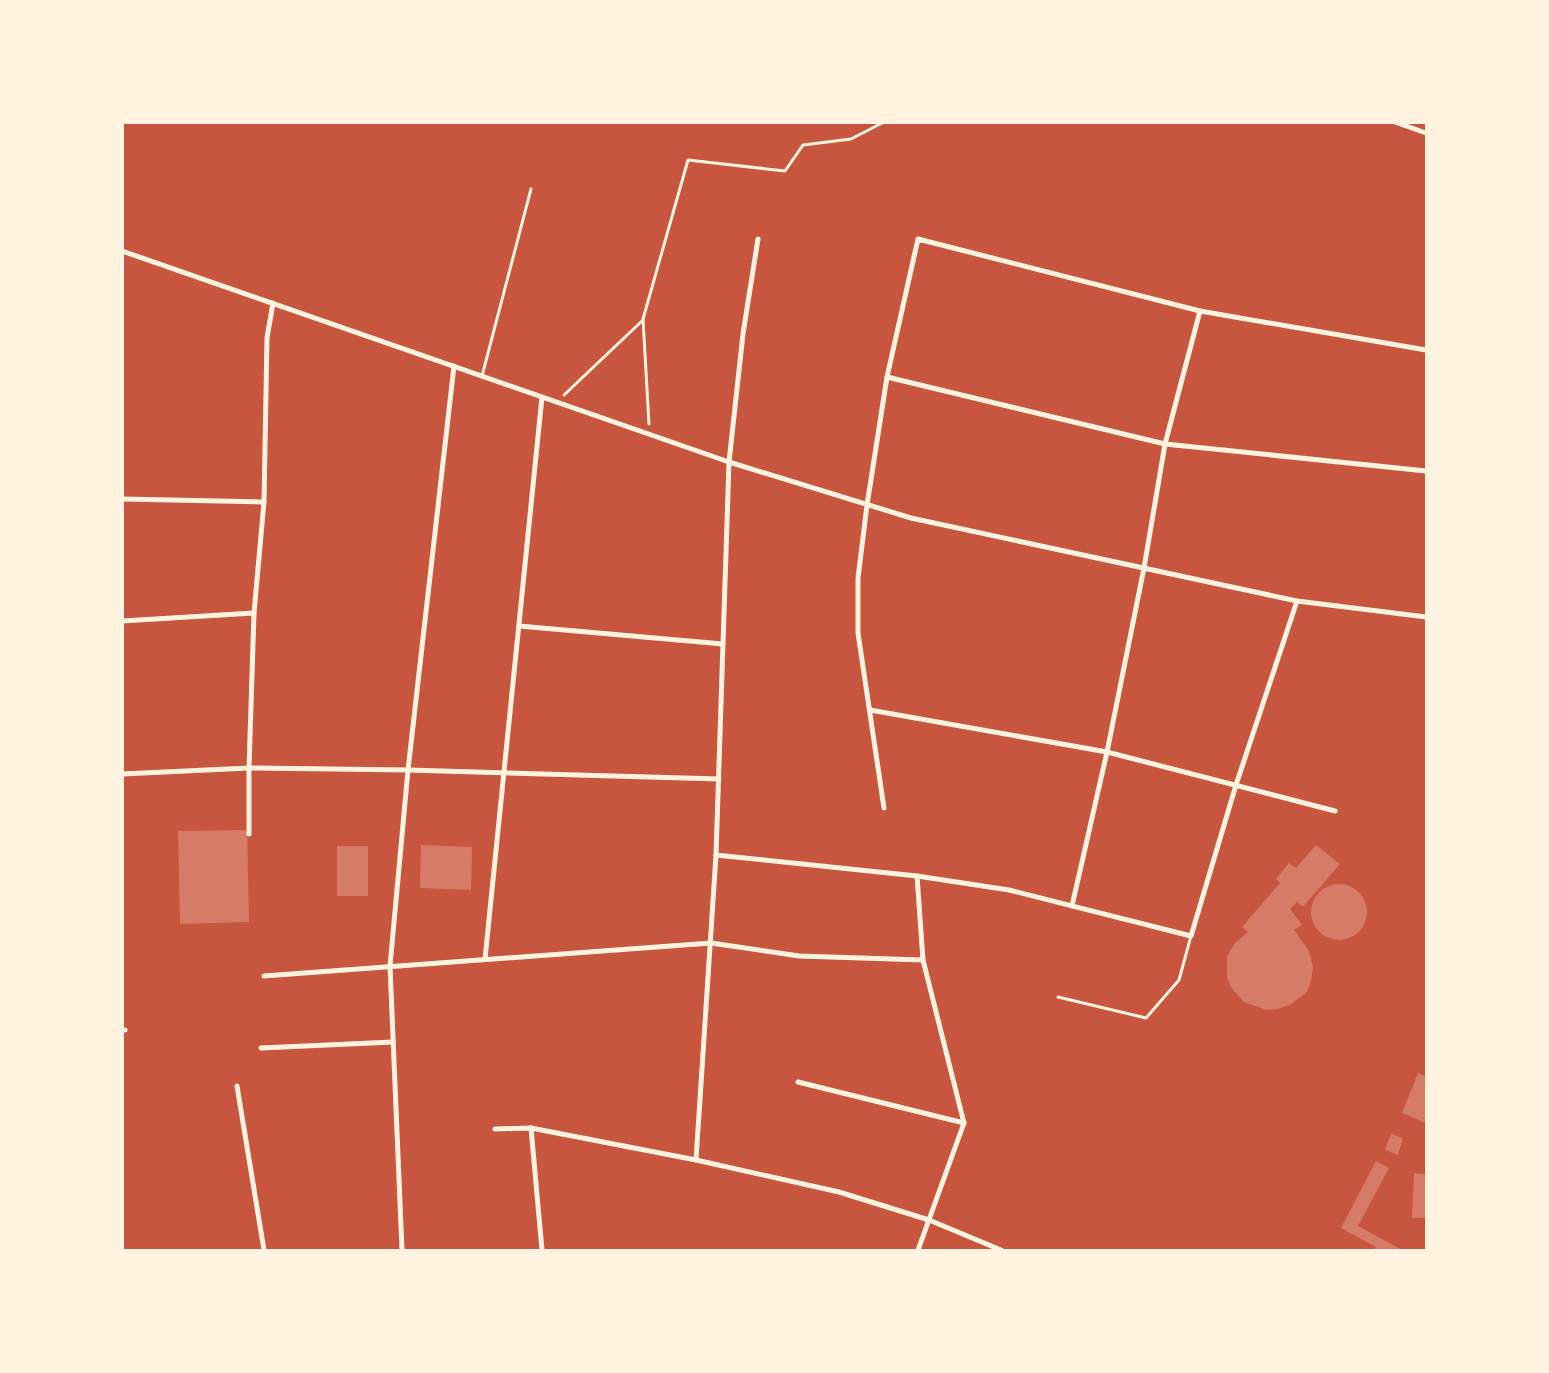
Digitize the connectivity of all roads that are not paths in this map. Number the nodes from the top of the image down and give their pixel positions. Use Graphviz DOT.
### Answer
graph roads {
  1 [pos="1396,122"];
  2 [pos="1426,133"];
  3 [pos="531,189"];
  4 [pos="758,239"];
  5 [pos="122,251"];
  6 [pos="274,303"];
  7 [pos="1200,311"];
  8 [pos="1426,350"];
  9 [pos="454,366"];
  10 [pos="482,376"];
  11 [pos="887,377"];
  12 [pos="542,397"];
  13 [pos="1166,444"];
  14 [pos="729,462"];
  15 [pos="1426,471"];
  16 [pos="122,499"];
  17 [pos="264,502"];
  18 [pos="868,505"];
  19 [pos="1144,568"];
  20 [pos="1297,601"];
  21 [pos="254,613"];
  22 [pos="1426,617"];
  23 [pos="122,621"];
  24 [pos="518,626"];
  25 [pos="723,644"];
  26 [pos="870,710"];
  27 [pos="1107,752"];
  28 [pos="249,768"];
  29 [pos="408,770"];
  30 [pos="504,772"];
  31 [pos="122,774"];
  32 [pos="719,779"];
  33 [pos="1236,785"];
  34 [pos="884,808"];
  35 [pos="1335,811"];
  36 [pos="249,834"];
  37 [pos="716,855"];
  38 [pos="917,876"];
  39 [pos="1072,906"];
  40 [pos="1191,936"];
  41 [pos="711,943"];
  42 [pos="485,959"];
  43 [pos="923,960"];
  44 [pos="390,966"];
  45 [pos="264,976"];
  46 [pos="1058,997"];
  47 [pos="393,1042"];
  48 [pos="261,1048"];
  49 [pos="798,1082"];
  50 [pos="237,1086"];
  51 [pos="964,1123"];
  52 [pos="531,1128"];
  53 [pos="495,1129"];
  54 [pos="696,1160"];
  55 [pos="929,1220"];
  56 [pos="264,1250"];
  57 [pos="402,1250"];
  58 [pos="542,1250"];
  59 [pos="918,1250"];
  60 [pos="1000,1250"];
  1 -- 2 [label="street"];
  3 -- 10 [label="lane"];
  4 -- 14 [label="street"];
  5 -- 6 [label="street"];
  6 -- 9 [label="street"];
  6 -- 17 [label="street"];
  7 -- 8 [label="street"];
  7 -- 11 [label="street"];
  7 -- 13 [label="street"];
  9 -- 10 [label="street"];
  9 -- 29 [label="street"];
  10 -- 12 [label="street"];
  11 -- 13 [label="street"];
  11 -- 18 [label="street"];
  12 -- 14 [label="street"];
  12 -- 24 [label="street"];
  13 -- 15 [label="street"];
  13 -- 19 [label="street"];
  14 -- 18 [label="street"];
  14 -- 25 [label="street"];
  16 -- 17 [label="street"];
  17 -- 21 [label="street"];
  18 -- 19 [label="street"];
  18 -- 26 [label="street"];
  19 -- 20 [label="street"];
  19 -- 27 [label="street"];
  20 -- 22 [label="street"];
  20 -- 33 [label="street"];
  21 -- 23 [label="street"];
  21 -- 28 [label="street"];
  24 -- 25 [label="street"];
  24 -- 30 [label="street"];
  25 -- 32 [label="street"];
  26 -- 27 [label="street"];
  26 -- 34 [label="street"];
  27 -- 33 [label="street"];
  27 -- 39 [label="street"];
  28 -- 29 [label="street"];
  28 -- 31 [label="street"];
  28 -- 36 [label="street"];
  29 -- 30 [label="street"];
  29 -- 44 [label="street"];
  30 -- 32 [label="street"];
  30 -- 42 [label="street"];
  32 -- 37 [label="street"];
  33 -- 35 [label="street"];
  33 -- 40 [label="street"];
  37 -- 38 [label="street"];
  37 -- 41 [label="street"];
  38 -- 39 [label="street"];
  38 -- 43 [label="street"];
  39 -- 40 [label="street"];
  40 -- 46 [label="lane"];
  41 -- 42 [label="street"];
  41 -- 43 [label="street"];
  41 -- 54 [label="street"];
  42 -- 44 [label="street"];
  43 -- 51 [label="street"];
  44 -- 45 [label="street"];
  44 -- 47 [label="street"];
  47 -- 48 [label="street"];
  47 -- 57 [label="street"];
  49 -- 51 [label="street"];
  50 -- 56 [label="street"];
  51 -- 55 [label="street"];
  52 -- 53 [label="street"];
  52 -- 54 [label="street"];
  52 -- 58 [label="street"];
  54 -- 55 [label="street"];
  55 -- 59 [label="street"];
  55 -- 60 [label="street"];
}
